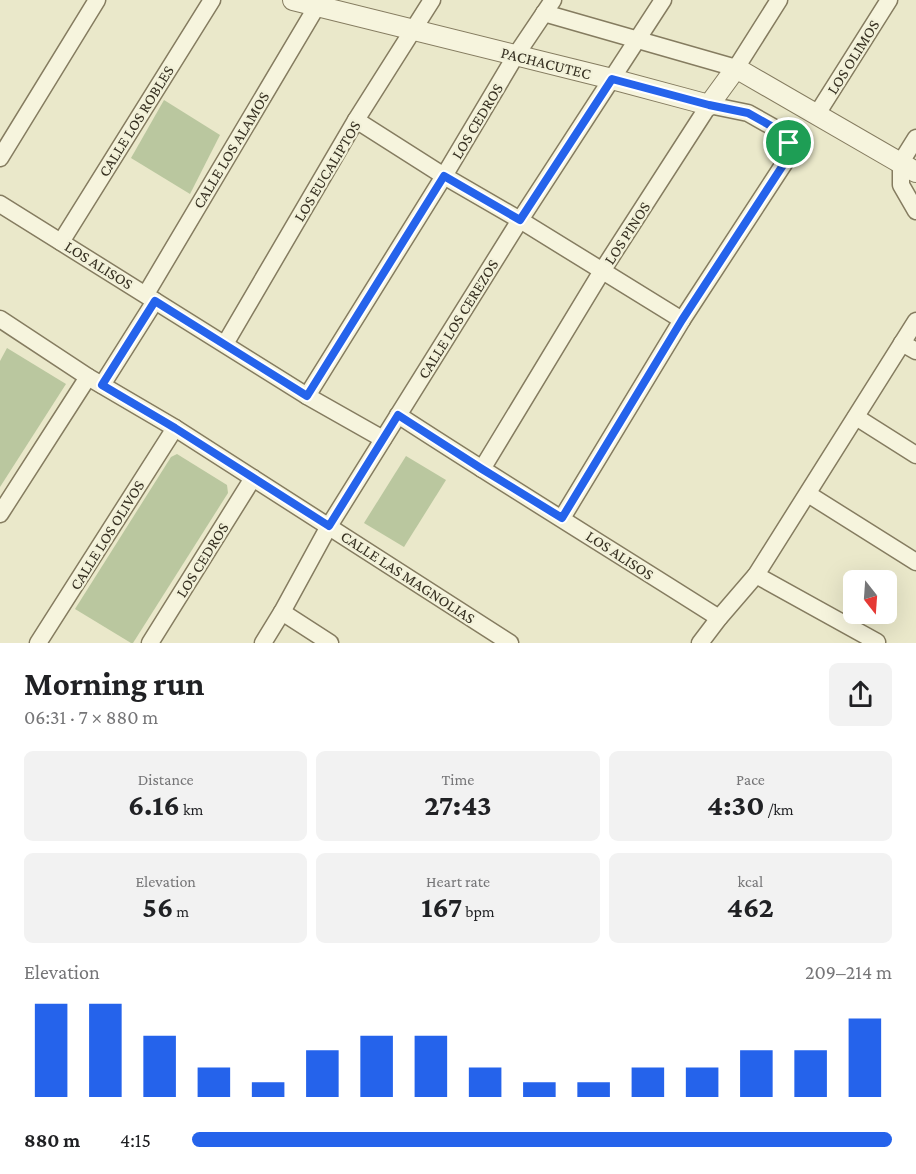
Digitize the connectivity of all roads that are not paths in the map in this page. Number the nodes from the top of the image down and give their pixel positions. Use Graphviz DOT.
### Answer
graph roads {
  1 [pos="97,0"];
  2 [pos="212,0"];
  3 [pos="293,0"];
  4 [pos="432,0"];
  5 [pos="663,0"];
  6 [pos="779,0"];
  7 [pos="889,0"];
  8 [pos="317,6"];
  9 [pos="548,7"];
  10 [pos="413,30"];
  11 [pos="637,40"];
  12 [pos="516,55"];
  13 [pos="736,68"];
  14 [pos="612,79"];
  15 [pos="709,105"];
  16 [pos="817,114"];
  17 [pos="356,120"];
  18 [pos="916,138"];
  19 [pos="0,158"];
  20 [pos="909,167"];
  21 [pos="444,176"];
  22 [pos="0,204"];
  23 [pos="916,211"];
  24 [pos="520,220"];
  25 [pos="61,242"];
  26 [pos="602,271"];
  27 [pos="151,297"];
  28 [pos="682,320"];
  29 [pos="916,321"];
  30 [pos="2,327"];
  31 [pos="225,344"];
  32 [pos="909,347"];
  33 [pos="95,381"];
  34 [pos="307,396"];
  35 [pos="398,415"];
  36 [pos="856,417"];
  37 [pos="175,428"];
  38 [pos="383,439"];
  39 [pos="916,455"];
  40 [pos="482,469"];
  41 [pos="253,478"];
  42 [pos="808,494"];
  43 [pos="0,514"];
  44 [pos="562,518"];
  45 [pos="329,526"];
  46 [pos="916,562"];
  47 [pos="756,575"];
  48 [pos="282,612"];
  49 [pos="719,618"];
  50 [pos="877,642"];
  51 [pos="38,643"];
  52 [pos="150,643"];
  53 [pos="263,643"];
  54 [pos="330,643"];
  55 [pos="510,643"];
  56 [pos="700,643"];
  1 -- 19 [label="street"];
  2 -- 25 [label="street, CALLE LOS ROBLES"];
  3 -- 8 [label="street, PACHACUTEC"];
  4 -- 10 [label="street, LOS EUCALIPTOS"];
  5 -- 11 [label="street, CALLE LOS CEREZOS"];
  6 -- 13 [label="street, LOS PINOS"];
  7 -- 16 [label="street, LOS OLIMOS"];
  8 -- 10 [label="street, PACHACUTEC"];
  8 -- 27 [label="street, CALLE LOS ALAMOS"];
  9 -- 11 [label="street"];
  9 -- 12 [label="street, LOS CEDROS"];
  10 -- 12 [label="street, PACHACUTEC"];
  10 -- 17 [label="street, LOS EUCALIPTOS"];
  11 -- 13 [label="street"];
  11 -- 14 [label="street, CALLE LOS CEREZOS"];
  12 -- 14 [label="street, PACHACUTEC"];
  12 -- 21 [label="street, LOS CEDROS"];
  13 -- 15 [label="street, LOS PINOS"];
  13 -- 16 [label="street"];
  14 -- 15 [label="street, PACHACUTEC"];
  14 -- 24 [label="street, CALLE LOS CEREZOS"];
  15 -- 26 [label="street, LOS PINOS"];
  15 -- 28 [label="street, PACHACUTEC"];
  16 -- 20 [label="street"];
  17 -- 21 [label="street"];
  17 -- 31 [label="street, LOS EUCALIPTOS"];
  18 -- 20 [label="street"];
  20 -- 23 [label="street"];
  21 -- 24 [label="street"];
  21 -- 34 [label="street, LOS CEDROS"];
  22 -- 25 [label="street, LOS ALISOS"];
  24 -- 26 [label="street"];
  24 -- 35 [label="street, CALLE LOS CEREZOS"];
  25 -- 27 [label="street, LOS ALISOS"];
  26 -- 28 [label="street"];
  26 -- 40 [label="street, LOS PINOS"];
  27 -- 31 [label="street, LOS ALISOS"];
  27 -- 33 [label="street, CALLE LOS ALAMOS"];
  28 -- 44 [label="street"];
  29 -- 32 [label="street"];
  30 -- 33 [label="street, CALLE LAS MAGNOLIAS"];
  31 -- 34 [label="street, LOS ALISOS"];
  32 -- 36 [label="street"];
  33 -- 37 [label="street, CALLE LAS MAGNOLIAS"];
  33 -- 43 [label="street, CALLE LOS ALAMOS"];
  34 -- 38 [label="street, LOS ALISOS"];
  35 -- 38 [label="street, CALLE LOS CEREZOS"];
  35 -- 40 [label="street, LOS ALISOS"];
  36 -- 39 [label="street"];
  36 -- 42 [label="street"];
  37 -- 41 [label="street, CALLE LAS MAGNOLIAS"];
  37 -- 51 [label="street, CALLE LOS OLIVOS"];
  38 -- 45 [label="street, CALLE LOS CEREZOS"];
  40 -- 44 [label="street, LOS ALISOS"];
  41 -- 45 [label="street, CALLE LAS MAGNOLIAS"];
  41 -- 52 [label="street, LOS CEDROS"];
  42 -- 46 [label="street"];
  42 -- 47 [label="street"];
  44 -- 49 [label="street, LOS ALISOS"];
  45 -- 48 [label="street, CALLE LOS CEREZOS"];
  45 -- 55 [label="street, CALLE LAS MAGNOLIAS"];
  47 -- 49 [label="street"];
  47 -- 50 [label="street"];
  48 -- 53 [label="street, CALLE LOS CEREZOS"];
  48 -- 54 [label="street"];
  49 -- 56 [label="street"];
}
